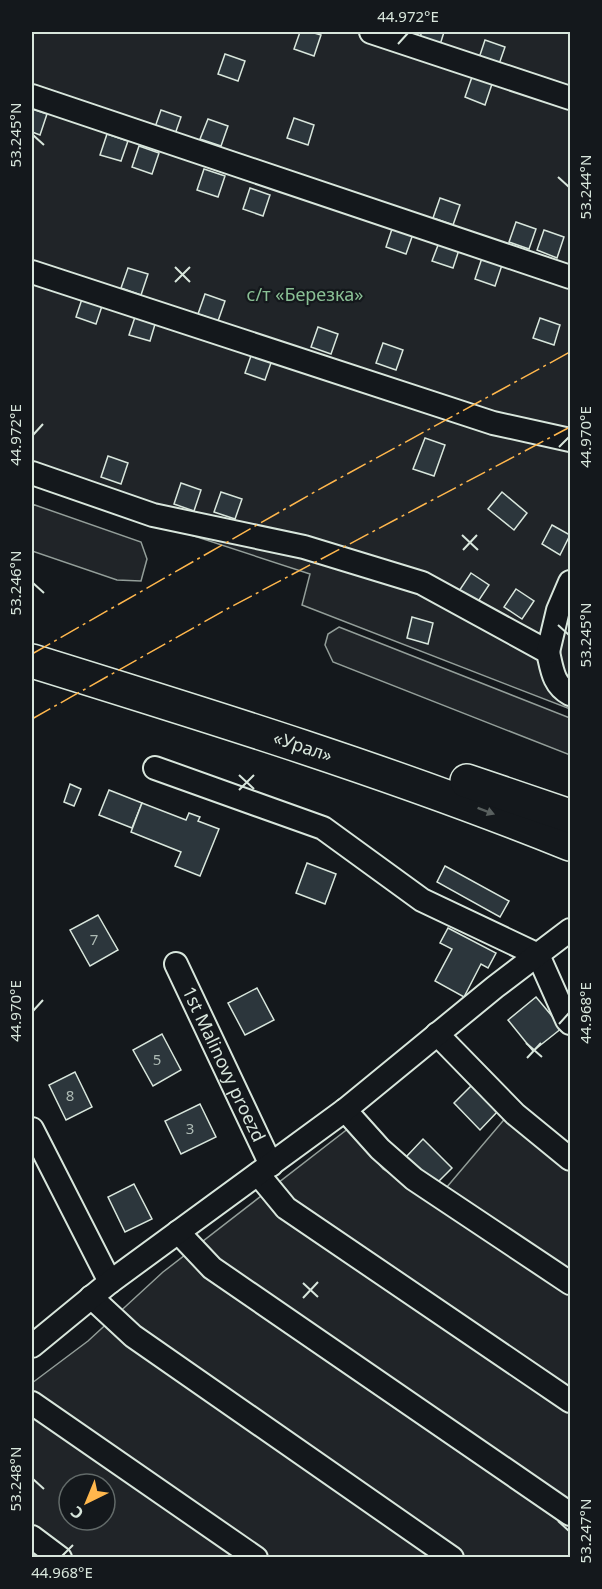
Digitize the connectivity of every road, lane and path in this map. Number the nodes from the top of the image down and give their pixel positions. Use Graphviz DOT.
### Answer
graph roads {
  1 [pos="371,32"];
  2 [pos="32,96"];
  3 [pos="570,98"];
  4 [pos="32,272"];
  5 [pos="570,277"];
  6 [pos="570,440"];
  7 [pos="32,473"];
  8 [pos="570,582"];
  9 [pos="32,640"];
  10 [pos="548,652"];
  11 [pos="32,661"];
  12 [pos="570,694"];
  13 [pos="155,768"];
  14 [pos="570,837"];
  15 [pos="570,930"];
  16 [pos="538,955"];
  17 [pos="176,964"];
  18 [pos="570,1023"];
  19 [pos="437,1034"];
  20 [pos="345,1110"];
  21 [pos="32,1129"];
  22 [pos="570,1160"];
  23 [pos="265,1169"];
  24 [pos="178,1232"];
  25 [pos="110,1282"];
  26 [pos="570,1283"];
  27 [pos="91,1297"];
  28 [pos="32,1346"];
  29 [pos="570,1401"];
  30 [pos="32,1403"];
  31 [pos="570,1514"];
  32 [pos="32,1537"];
  33 [pos="60,1557"];
  34 [pos="256,1557"];
  35 [pos="452,1557"];
  1 -- 3 [label="street"];
  2 -- 5 [label="street"];
  4 -- 6 [label="street"];
  7 -- 10 [label="street"];
  8 -- 10 [label="street"];
  9 -- 14 [label="highway, «Урал»"];
  10 -- 12 [label="street"];
  11 -- 14 [label="highway, «Урал», one-way"];
  13 -- 16 [label="street"];
  15 -- 16 [label="street"];
  16 -- 18 [label="street"];
  16 -- 19 [label="street"];
  17 -- 23 [label="street, 1st Malinovy proezd"];
  19 -- 20 [label="street"];
  19 -- 22 [label="street"];
  20 -- 23 [label="street"];
  20 -- 26 [label="street"];
  21 -- 25 [label="street"];
  23 -- 24 [label="street"];
  23 -- 29 [label="street, 1st Malinovy proezd"];
  24 -- 25 [label="street"];
  24 -- 31 [label="street"];
  25 -- 27 [label="street"];
  27 -- 28 [label="street"];
  27 -- 35 [label="street"];
  30 -- 34 [label="street"];
  32 -- 33 [label="street"];
}
